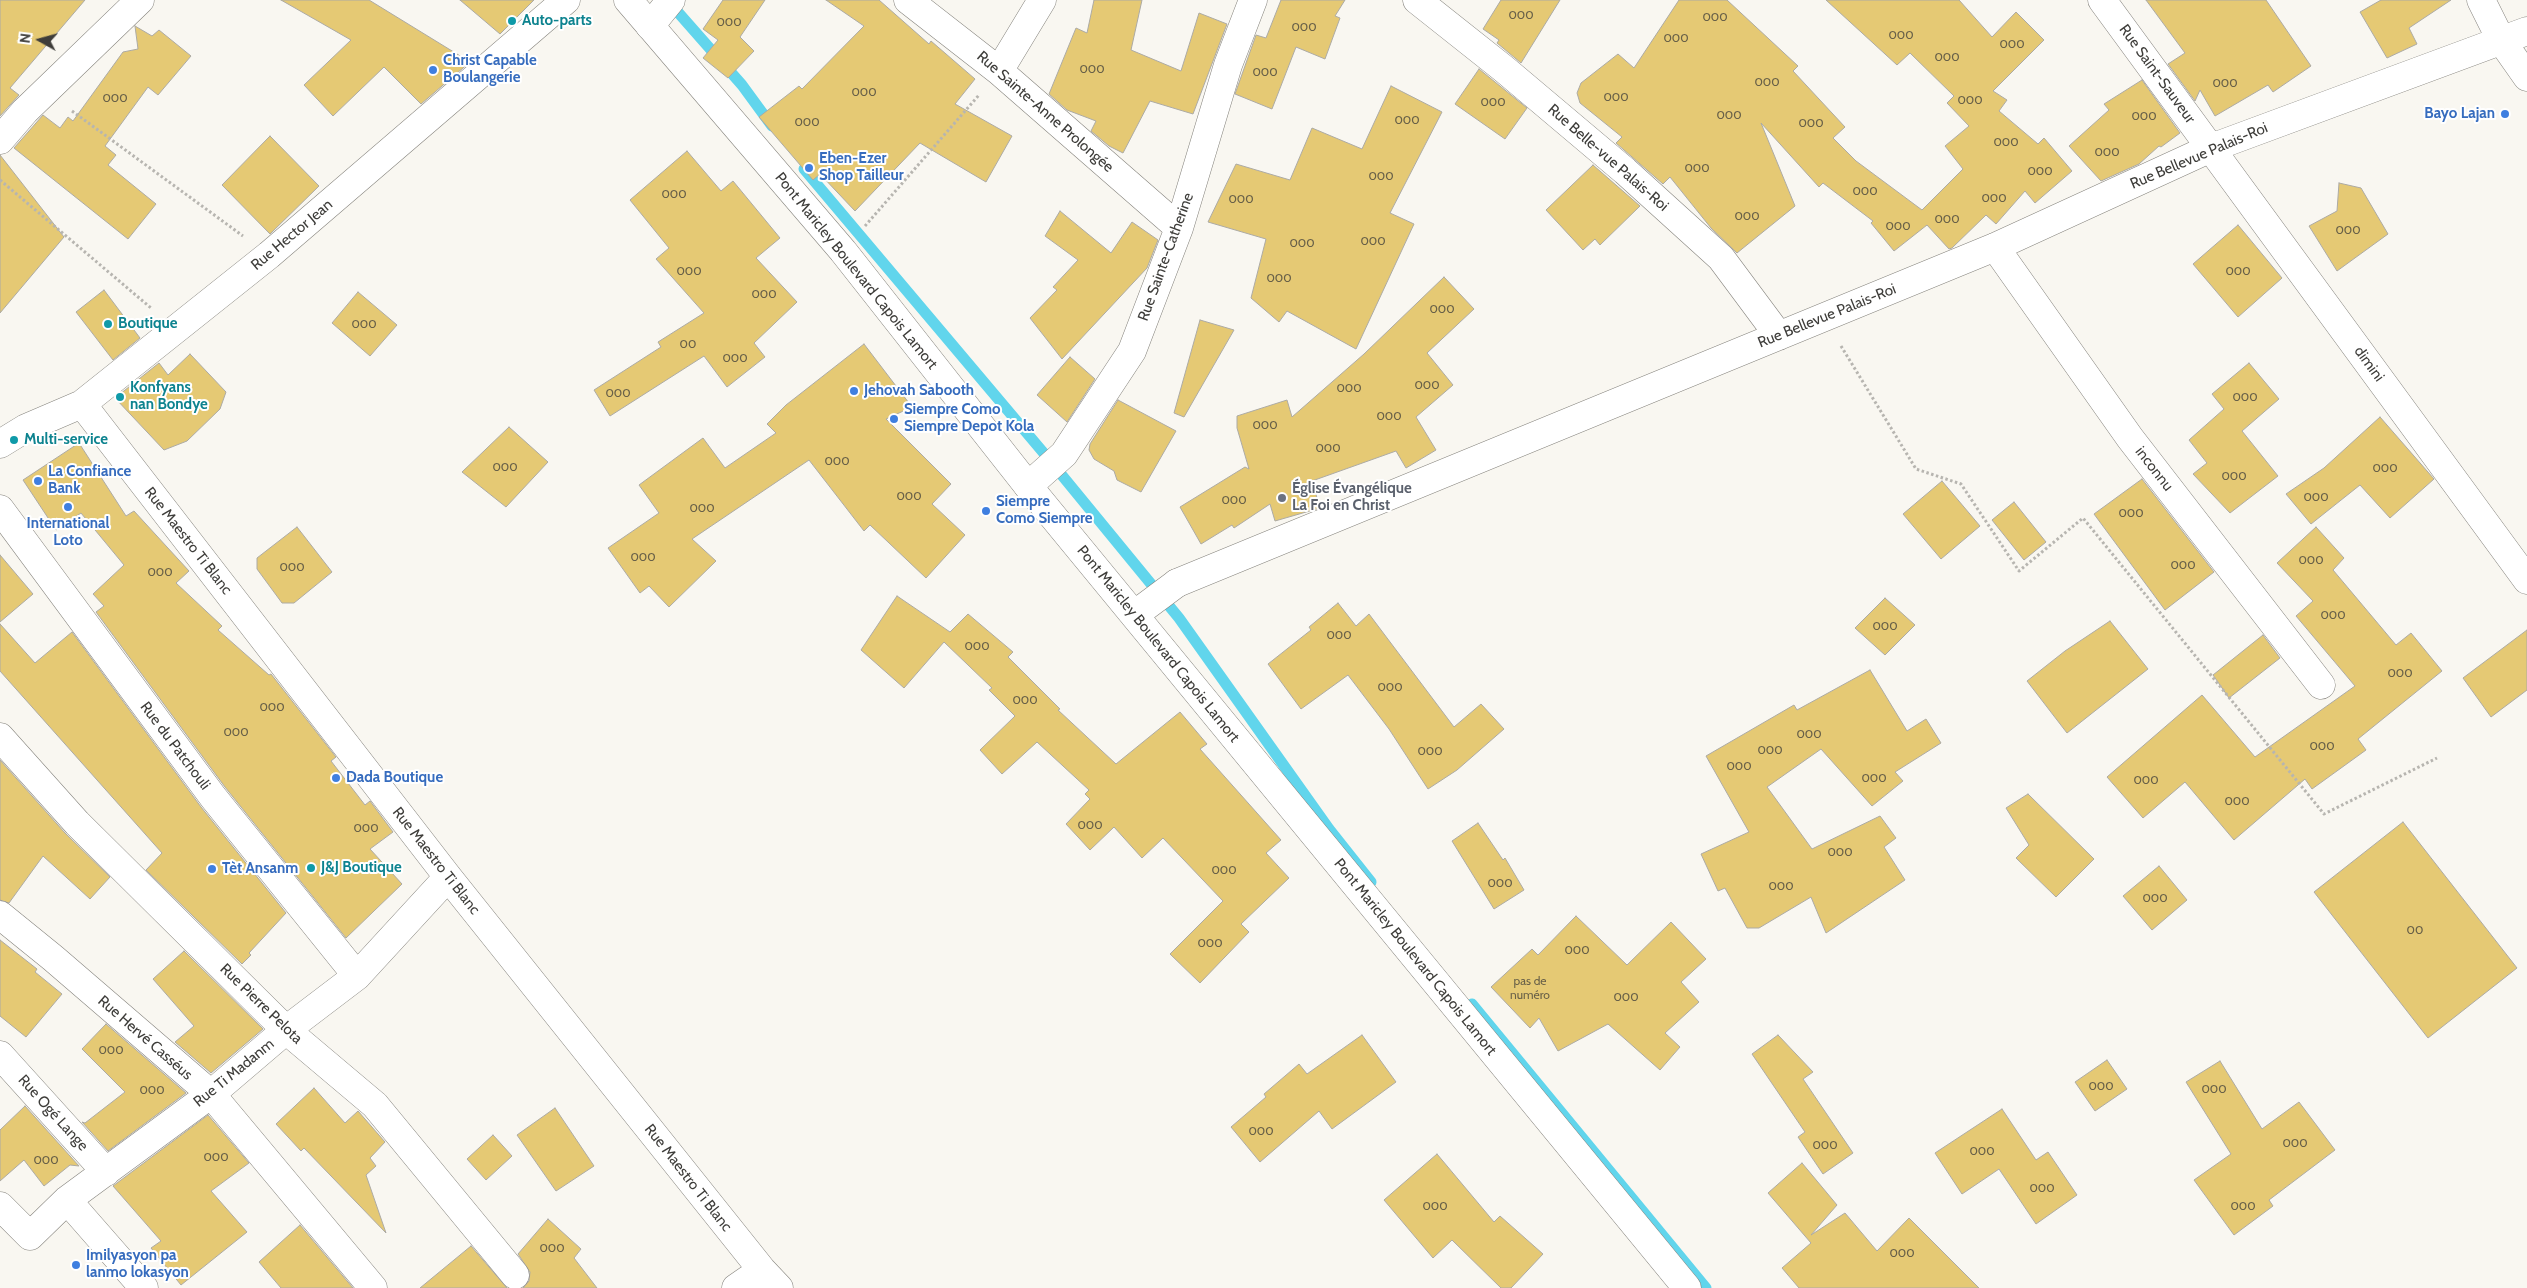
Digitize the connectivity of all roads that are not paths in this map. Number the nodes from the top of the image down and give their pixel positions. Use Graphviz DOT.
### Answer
graph roads {
  1 [pos="140,0"];
  2 [pos="566,0"];
  3 [pos="628,0"];
  4 [pos="908,0"];
  5 [pos="1042,0"];
  6 [pos="1253,0"];
  7 [pos="1417,0"];
  8 [pos="2102,0"];
  9 [pos="2481,0"];
  10 [pos="661,13"];
  11 [pos="2527,31"];
  12 [pos="2501,40"];
  13 [pos="999,71"];
  14 [pos="2527,78"];
  15 [pos="0,140"];
  16 [pos="2211,148"];
  17 [pos="1179,228"];
  18 [pos="1995,247"];
  19 [pos="1779,336"];
  20 [pos="82,404"];
  21 [pos="0,444"];
  22 [pos="1046,470"];
  23 [pos="0,509"];
  24 [pos="2527,580"];
  25 [pos="1140,610"];
  26 [pos="2321,685"];
  27 [pos="0,737"];
  28 [pos="448,877"];
  29 [pos="0,916"];
  30 [pos="357,976"];
  31 [pos="286,1030"];
  32 [pos="0,1055"];
  33 [pos="211,1094"];
  34 [pos="106,1172"];
  35 [pos="67,1200"];
  36 [pos="0,1206"];
  37 [pos="515,1275"];
  38 [pos="770,1279"];
  39 [pos="144,1288"];
  40 [pos="373,1288"];
  41 [pos="736,1288"];
  42 [pos="1687,1288"];
  1 -- 15 [label="street"];
  2 -- 20 [label="street, Rue Hector Jean"];
  3 -- 10 [label="street, Pont Maricley Boulevard Capois Lamort"];
  4 -- 13 [label="street, Rue Sainte-Anne Prolongée"];
  5 -- 13 [label="street"];
  6 -- 17 [label="street, Rue Sainte-Catherine"];
  7 -- 19 [label="street, Rue Belle-vue Palais-Roi"];
  8 -- 16 [label="street, Rue Saint-Sauveur"];
  9 -- 12 [label="street"];
  10 -- 22 [label="street, Pont Maricley Boulevard Capois Lamort"];
  11 -- 12 [label="street, Rue Bellevue Palais-Roi"];
  12 -- 14 [label="street"];
  12 -- 16 [label="street, Rue Bellevue Palais-Roi"];
  13 -- 17 [label="street, Rue Sainte-Anne Prolongée"];
  16 -- 18 [label="street, Rue Bellevue Palais-Roi"];
  16 -- 24 [label="street, dimini"];
  17 -- 22 [label="street, Rue Sainte-Catherine"];
  18 -- 19 [label="street, Rue Bellevue Palais-Roi"];
  18 -- 26 [label="street, inconnu"];
  19 -- 25 [label="street, Rue Bellevue Palais-Roi"];
  20 -- 21 [label="street, Rue Hector Jean"];
  20 -- 28 [label="street, Rue Maestro Ti Blanc"];
  22 -- 25 [label="street, Pont Maricley Boulevard Capois Lamort"];
  23 -- 30 [label="street, Rue du Patchouli"];
  25 -- 42 [label="street, Pont Maricley Boulevard Capois Lamort"];
  27 -- 31 [label="street, Rue Pierre Pelota"];
  28 -- 30 [label="street, Rue Ti Madanm"];
  28 -- 38 [label="street, Rue Maestro Ti Blanc"];
  29 -- 33 [label="street, Rue Hervé Casséus"];
  30 -- 31 [label="street, Rue Ti Madanm"];
  31 -- 33 [label="street, Rue Ti Madanm"];
  31 -- 37 [label="street, Rue Pierre Pelota"];
  32 -- 34 [label="street, Rue Ogé Lange"];
  33 -- 34 [label="street, Rue Ti Madanm"];
  33 -- 40 [label="street, Rue Hervé Casséus"];
  34 -- 35 [label="street, Rue Ti Madanm"];
  35 -- 36 [label="street, Rue Ti Madanm"];
  35 -- 39 [label="street"];
  38 -- 41 [label="street"];
}
